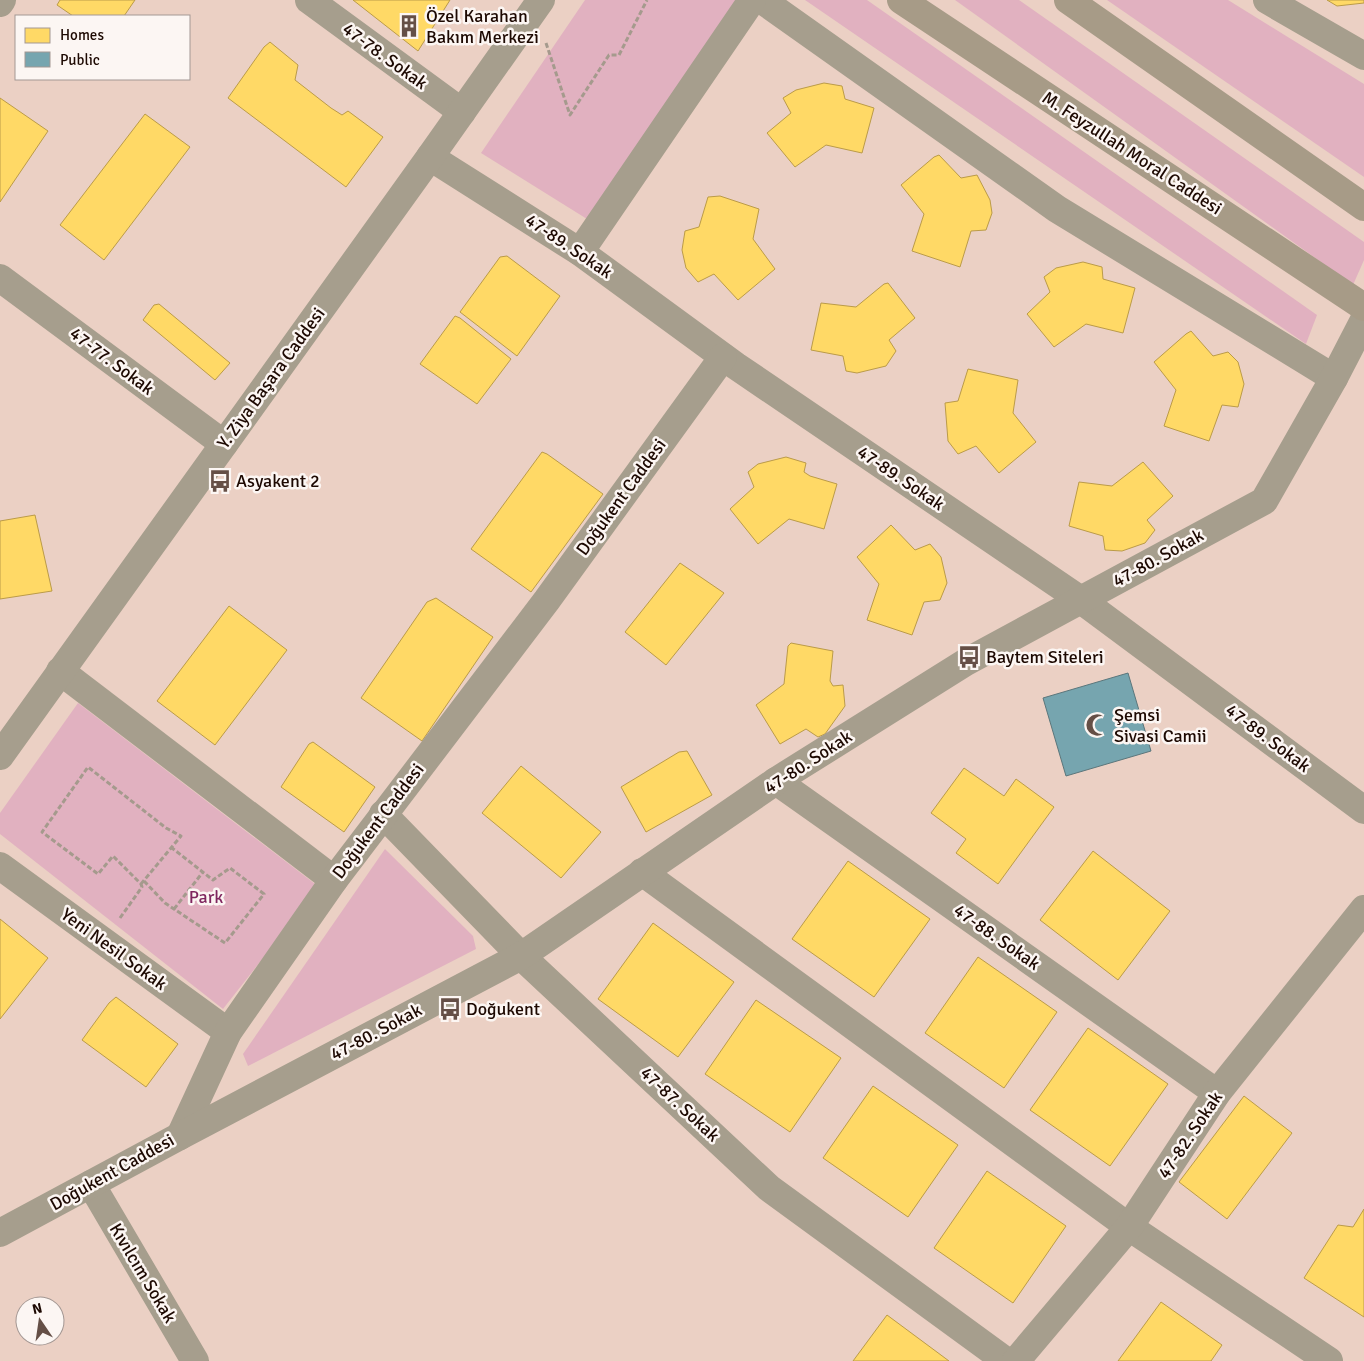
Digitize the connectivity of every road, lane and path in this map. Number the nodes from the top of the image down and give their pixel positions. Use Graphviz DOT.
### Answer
graph roads {
  1 [pos="309,0"];
  2 [pos="647,0"];
  3 [pos="752,0"];
  4 [pos="762,0"];
  5 [pos="901,0"];
  6 [pos="1068,0"];
  7 [pos="1267,0"];
  8 [pos="538,4"];
  9 [pos="1364,56"];
  10 [pos="462,112"];
  11 [pos="430,157"];
  12 [pos="1364,207"];
  13 [pos="580,252"];
  14 [pos="0,278"];
  15 [pos="1364,307"];
  16 [pos="1364,320"];
  17 [pos="723,357"];
  18 [pos="1334,378"];
  19 [pos="224,444"];
  20 [pos="1082,600"];
  21 [pos="60,671"];
  22 [pos="0,756"];
  23 [pos="776,781"];
  24 [pos="1364,810"];
  25 [pos="383,814"];
  26 [pos="172,848"];
  27 [pos="0,866"];
  28 [pos="203,872"];
  29 [pos="642,872"];
  30 [pos="334,880"];
  31 [pos="144,881"];
  32 [pos="141,884"];
  33 [pos="174,909"];
  34 [pos="1364,909"];
  35 [pos="104,941"];
  36 [pos="521,956"];
  37 [pos="228,1032"];
  38 [pos="1217,1093"];
  39 [pos="180,1136"];
  40 [pos="91,1184"];
  41 [pos="1129,1227"];
  42 [pos="0,1233"];
  43 [pos="195,1361"];
  44 [pos="1006,1361"];
  45 [pos="1016,1361"];
  46 [pos="1329,1361"];
  1 -- 10 [label="street, 47-78. Sokak"];
  2 -- 8 [label="path"];
  3 -- 13 [label="street"];
  4 -- 18 [label="street"];
  5 -- 15 [label="main road, M. Feyzullah Moral Caddesi"];
  6 -- 12 [label="main road"];
  7 -- 9 [label="street"];
  8 -- 10 [label="street, Y. Ziya Başara Caddesi"];
  10 -- 11 [label="street, Y. Ziya Başara Caddesi"];
  11 -- 13 [label="street, 47-89. Sokak"];
  11 -- 19 [label="street, Y. Ziya Başara Caddesi"];
  13 -- 17 [label="street, 47-89. Sokak"];
  14 -- 19 [label="street, 47-77. Sokak"];
  16 -- 18 [label="street, 47-80. Sokak"];
  17 -- 20 [label="street, 47-89. Sokak"];
  17 -- 25 [label="street, Doğukent Caddesi"];
  18 -- 20 [label="street, 47-80. Sokak"];
  19 -- 21 [label="street, Y. Ziya Başara Caddesi"];
  20 -- 23 [label="street, 47-80. Sokak"];
  20 -- 24 [label="street, 47-89. Sokak"];
  21 -- 22 [label="street, Y. Ziya Başara Caddesi"];
  21 -- 30 [label="street"];
  23 -- 29 [label="street, 47-80. Sokak"];
  23 -- 38 [label="street, 47-88. Sokak"];
  25 -- 30 [label="street, Doğukent Caddesi"];
  25 -- 36 [label="street, 47-87. Sokak"];
  26 -- 28 [label="path"];
  26 -- 31 [label="path"];
  26 -- 32 [label="path"];
  27 -- 35 [label="street, Yeni Nesil Sokak"];
  28 -- 33 [label="path"];
  28 -- 33 [label="path"];
  29 -- 36 [label="street, 47-80. Sokak"];
  29 -- 41 [label="street"];
  30 -- 37 [label="street, Doğukent Caddesi"];
  31 -- 32 [label="path"];
  31 -- 33 [label="path"];
  32 -- 35 [label="path"];
  34 -- 38 [label="street, 47-82. Sokak"];
  35 -- 37 [label="street, Yeni Nesil Sokak"];
  36 -- 39 [label="street, 47-80. Sokak"];
  36 -- 44 [label="street, 47-87. Sokak"];
  37 -- 39 [label="street, Doğukent Caddesi"];
  38 -- 41 [label="street, 47-82. Sokak"];
  39 -- 40 [label="street, Doğukent Caddesi"];
  40 -- 42 [label="street, Doğukent Caddesi"];
  40 -- 43 [label="street, Kıvılcım Sokak"];
  41 -- 45 [label="street, 47-82. Sokak"];
  41 -- 46 [label="street"];
}
